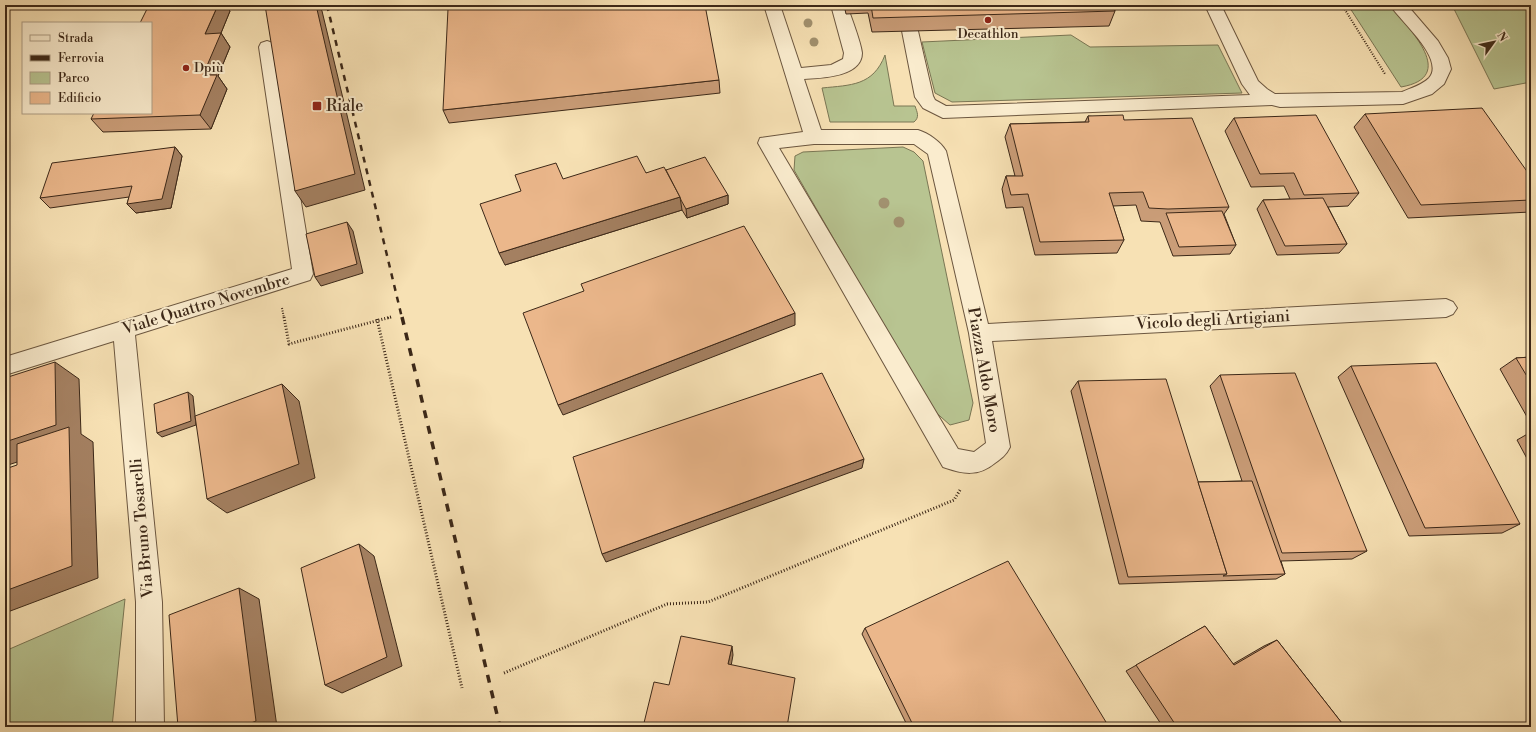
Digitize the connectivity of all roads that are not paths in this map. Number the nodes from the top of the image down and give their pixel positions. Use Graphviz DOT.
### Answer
graph roads {
  1 [pos="772,5"];
  2 [pos="839,5"];
  3 [pos="1213,5"];
  4 [pos="1398,5"];
  5 [pos="910,31"];
  6 [pos="267,47"];
  7 [pos="794,74"];
  8 [pos="1269,100"];
  9 [pos="814,137"];
  10 [pos="1446,308"];
  11 [pos="124,329"];
  12 [pos="980,333"];
  13 [pos="5,366"];
  14 [pos="150,727"];
  1 -- 7 [label="street"];
  2 -- 7 [label="street"];
  3 -- 8 [label="street"];
  4 -- 8 [label="street"];
  5 -- 8 [label="street"];
  6 -- 11 [label="street, Viale Quattro Novembre"];
  7 -- 9 [label="street"];
  9 -- 12 [label="street, Piazza Aldo Moro"];
  9 -- 12 [label="street, Piazza Aldo Moro"];
  10 -- 12 [label="street, Vicolo degli Artigiani"];
  11 -- 13 [label="street, Viale Quattro Novembre"];
  11 -- 14 [label="street, Via Bruno Tosarelli"];
}
